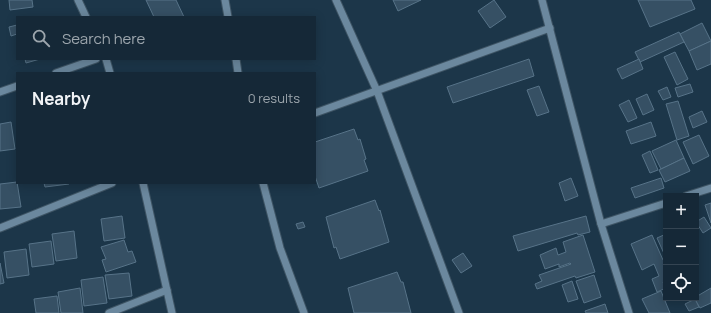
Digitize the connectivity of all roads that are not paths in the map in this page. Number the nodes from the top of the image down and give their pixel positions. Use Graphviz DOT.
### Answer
graph roads {
  1 [pos="78,0"];
  2 [pos="225,0"];
  3 [pos="336,0"];
  4 [pos="542,0"];
  5 [pos="86,16"];
  6 [pos="228,16"];
  7 [pos="550,28"];
  8 [pos="93,60"];
  9 [pos="106,60"];
  10 [pos="236,60"];
  11 [pos="59,72"];
  12 [pos="110,72"];
  13 [pos="238,72"];
  14 [pos="16,86"];
  15 [pos="377,90"];
  16 [pos="0,92"];
  17 [pos="316,113"];
  18 [pos="110,184"];
  19 [pos="143,184"];
  20 [pos="263,184"];
  21 [pos="711,188"];
  22 [pos="695,193"];
  23 [pos="663,204"];
  24 [pos="601,224"];
  25 [pos="0,228"];
  26 [pos="167,290"];
  27 [pos="109,313"];
  28 [pos="172,313"];
  29 [pos="304,313"];
  30 [pos="459,313"];
  31 [pos="629,313"];
  1 -- 5 [label="street"];
  2 -- 6 [label="street"];
  3 -- 15 [label="street"];
  4 -- 7 [label="street"];
  7 -- 15 [label="street"];
  7 -- 24 [label="street"];
  8 -- 11 [label="street"];
  9 -- 12 [label="street"];
  10 -- 13 [label="street"];
  14 -- 16 [label="street"];
  15 -- 17 [label="street"];
  15 -- 30 [label="street"];
  18 -- 25 [label="street"];
  19 -- 26 [label="street"];
  20 -- 29 [label="street"];
  21 -- 22 [label="street"];
  23 -- 24 [label="street"];
  24 -- 31 [label="street"];
  26 -- 27 [label="street"];
  26 -- 28 [label="street"];
}
